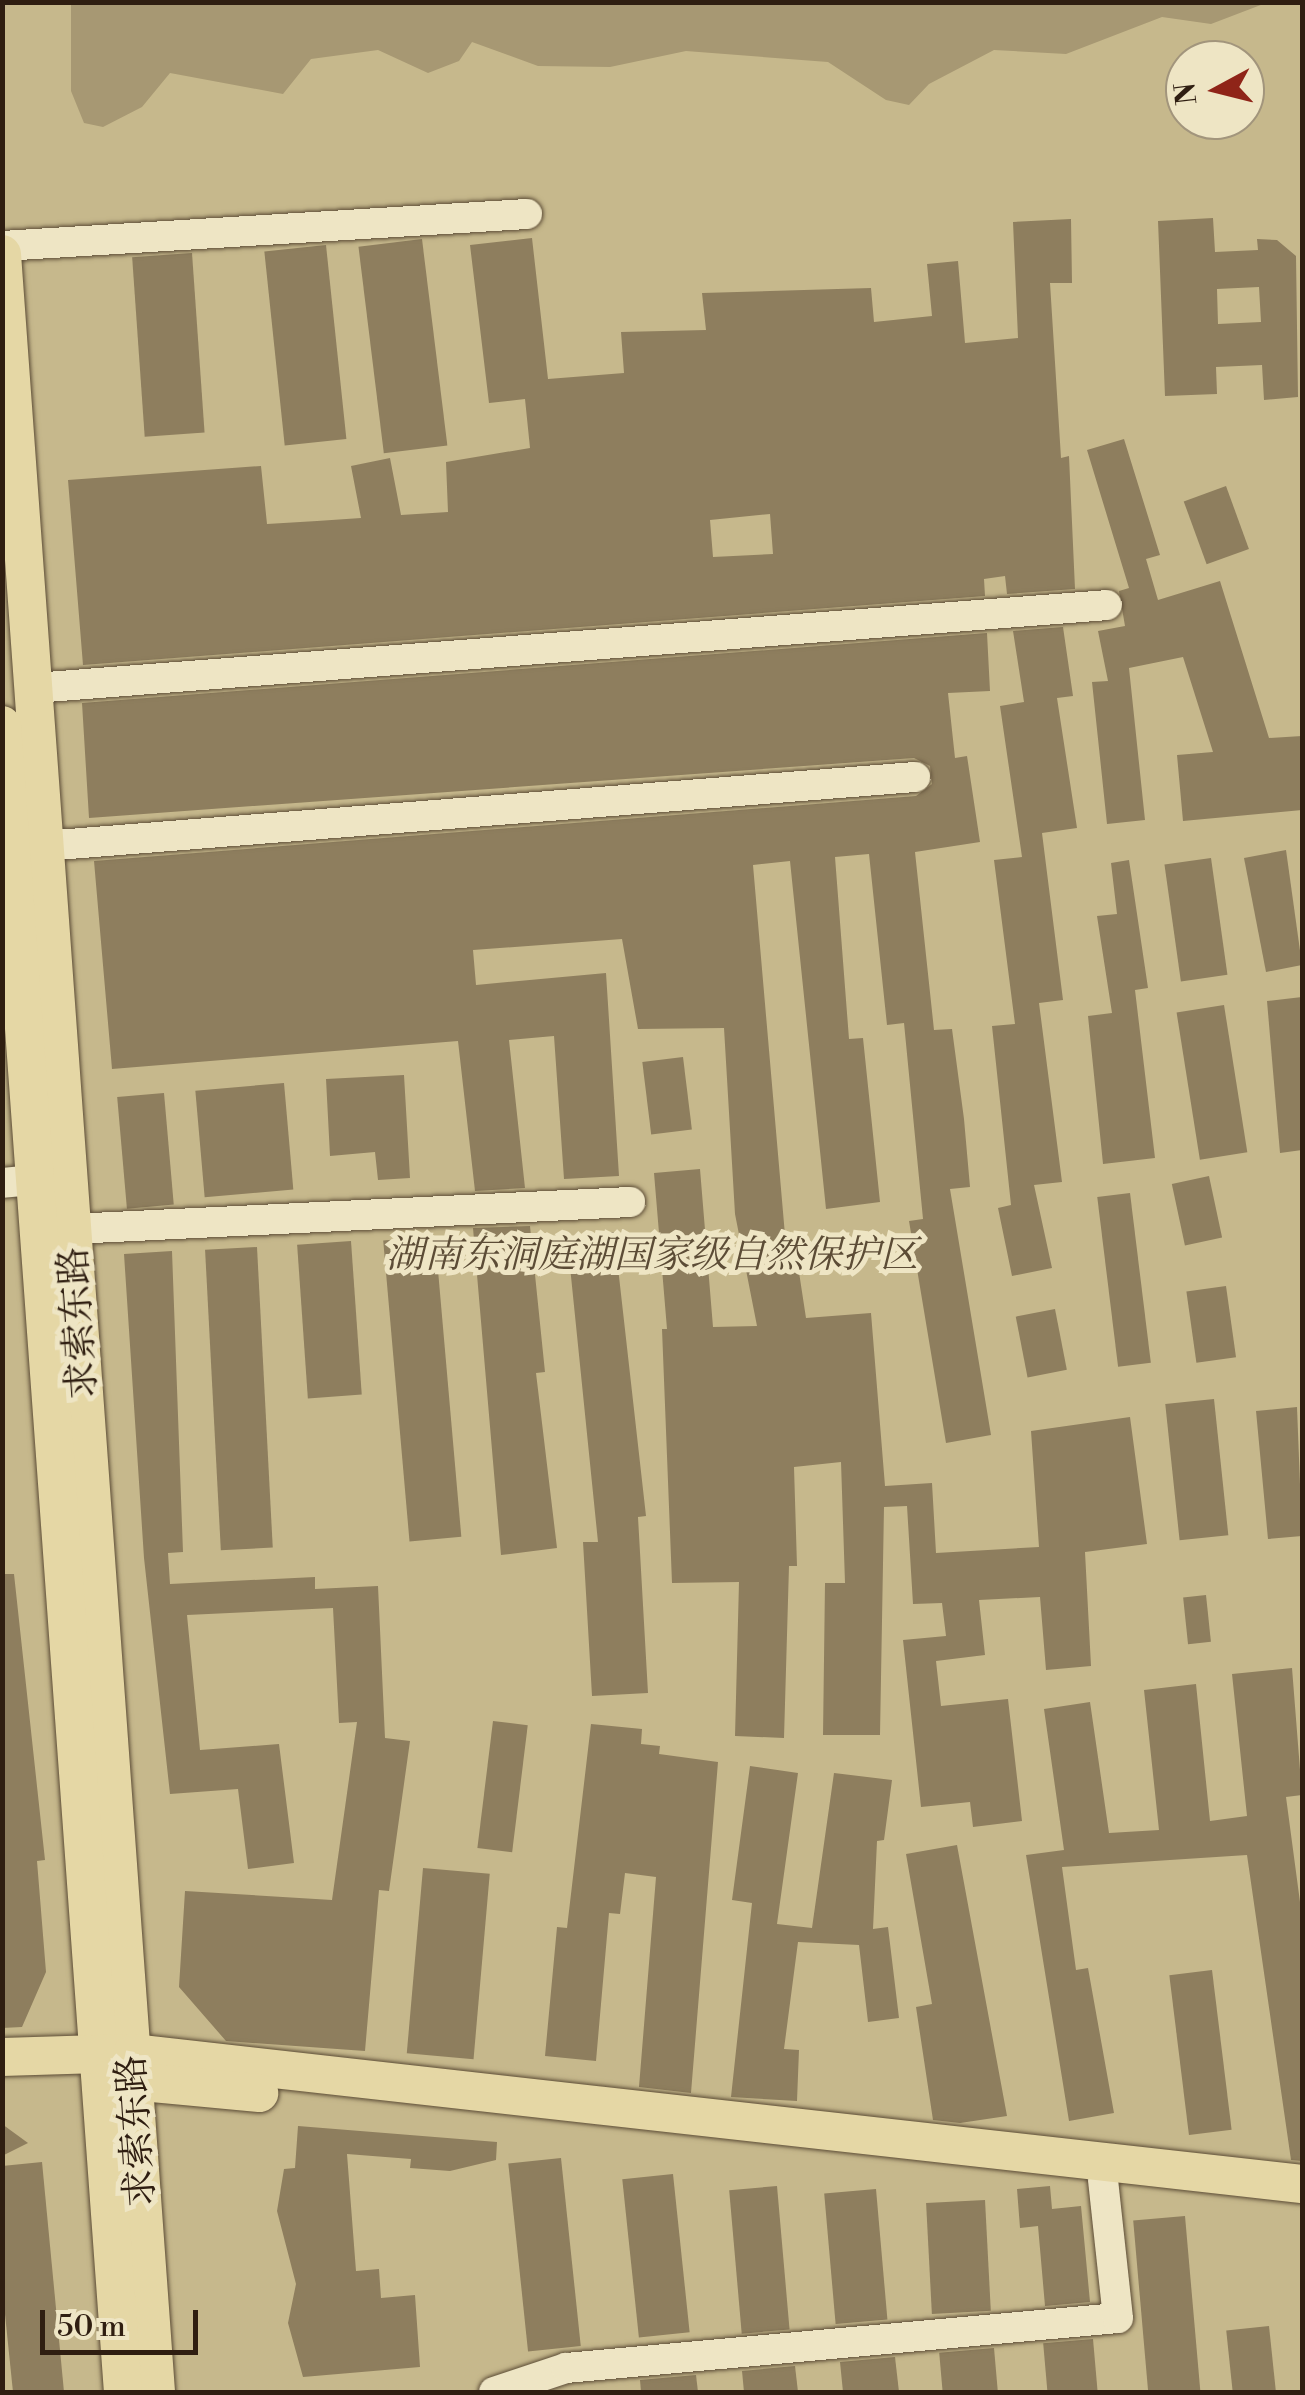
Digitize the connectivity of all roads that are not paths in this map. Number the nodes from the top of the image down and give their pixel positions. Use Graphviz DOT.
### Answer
graph roads {
  1 [pos="527,214"];
  2 [pos="2,246"];
  3 [pos="2,254"];
  4 [pos="1107,605"];
  5 [pos="34,688"];
  6 [pos="2,725"];
  7 [pos="915,777"];
  8 [pos="44,846"];
  9 [pos="35,1180"];
  10 [pos="630,1202"];
  11 [pos="72,1230"];
  12 [pos="2,2057"];
  13 [pos="115,2067"];
  14 [pos="2,2081"];
  15 [pos="1104,2180"];
  16 [pos="1302,2184"];
  17 [pos="1302,2204"];
  18 [pos="123,2392"];
  19 [pos="156,2392"];
  20 [pos="494,2392"];
  1 -- 2 [label="street"];
  3 -- 5 [label="main road, 求索东路"];
  4 -- 5 [label="street"];
  5 -- 8 [label="main road, 求索东路"];
  6 -- 9 [label="main road, 求索东路"];
  7 -- 8 [label="street"];
  8 -- 9 [label="main road, 求索东路"];
  9 -- 11 [label="main road, 求索东路"];
  9 -- 13 [label="main road, 求索东路"];
  10 -- 11 [label="street"];
  11 -- 13 [label="main road, 求索东路"];
  12 -- 13 [label="main road"];
  13 -- 14 [label="main road"];
  13 -- 15 [label="main road"];
  13 -- 16 [label="main road"];
  13 -- 18 [label="main road, 求索东路"];
  13 -- 19 [label="main road, 求索东路"];
  15 -- 17 [label="main road"];
  15 -- 20 [label="street"];
}
